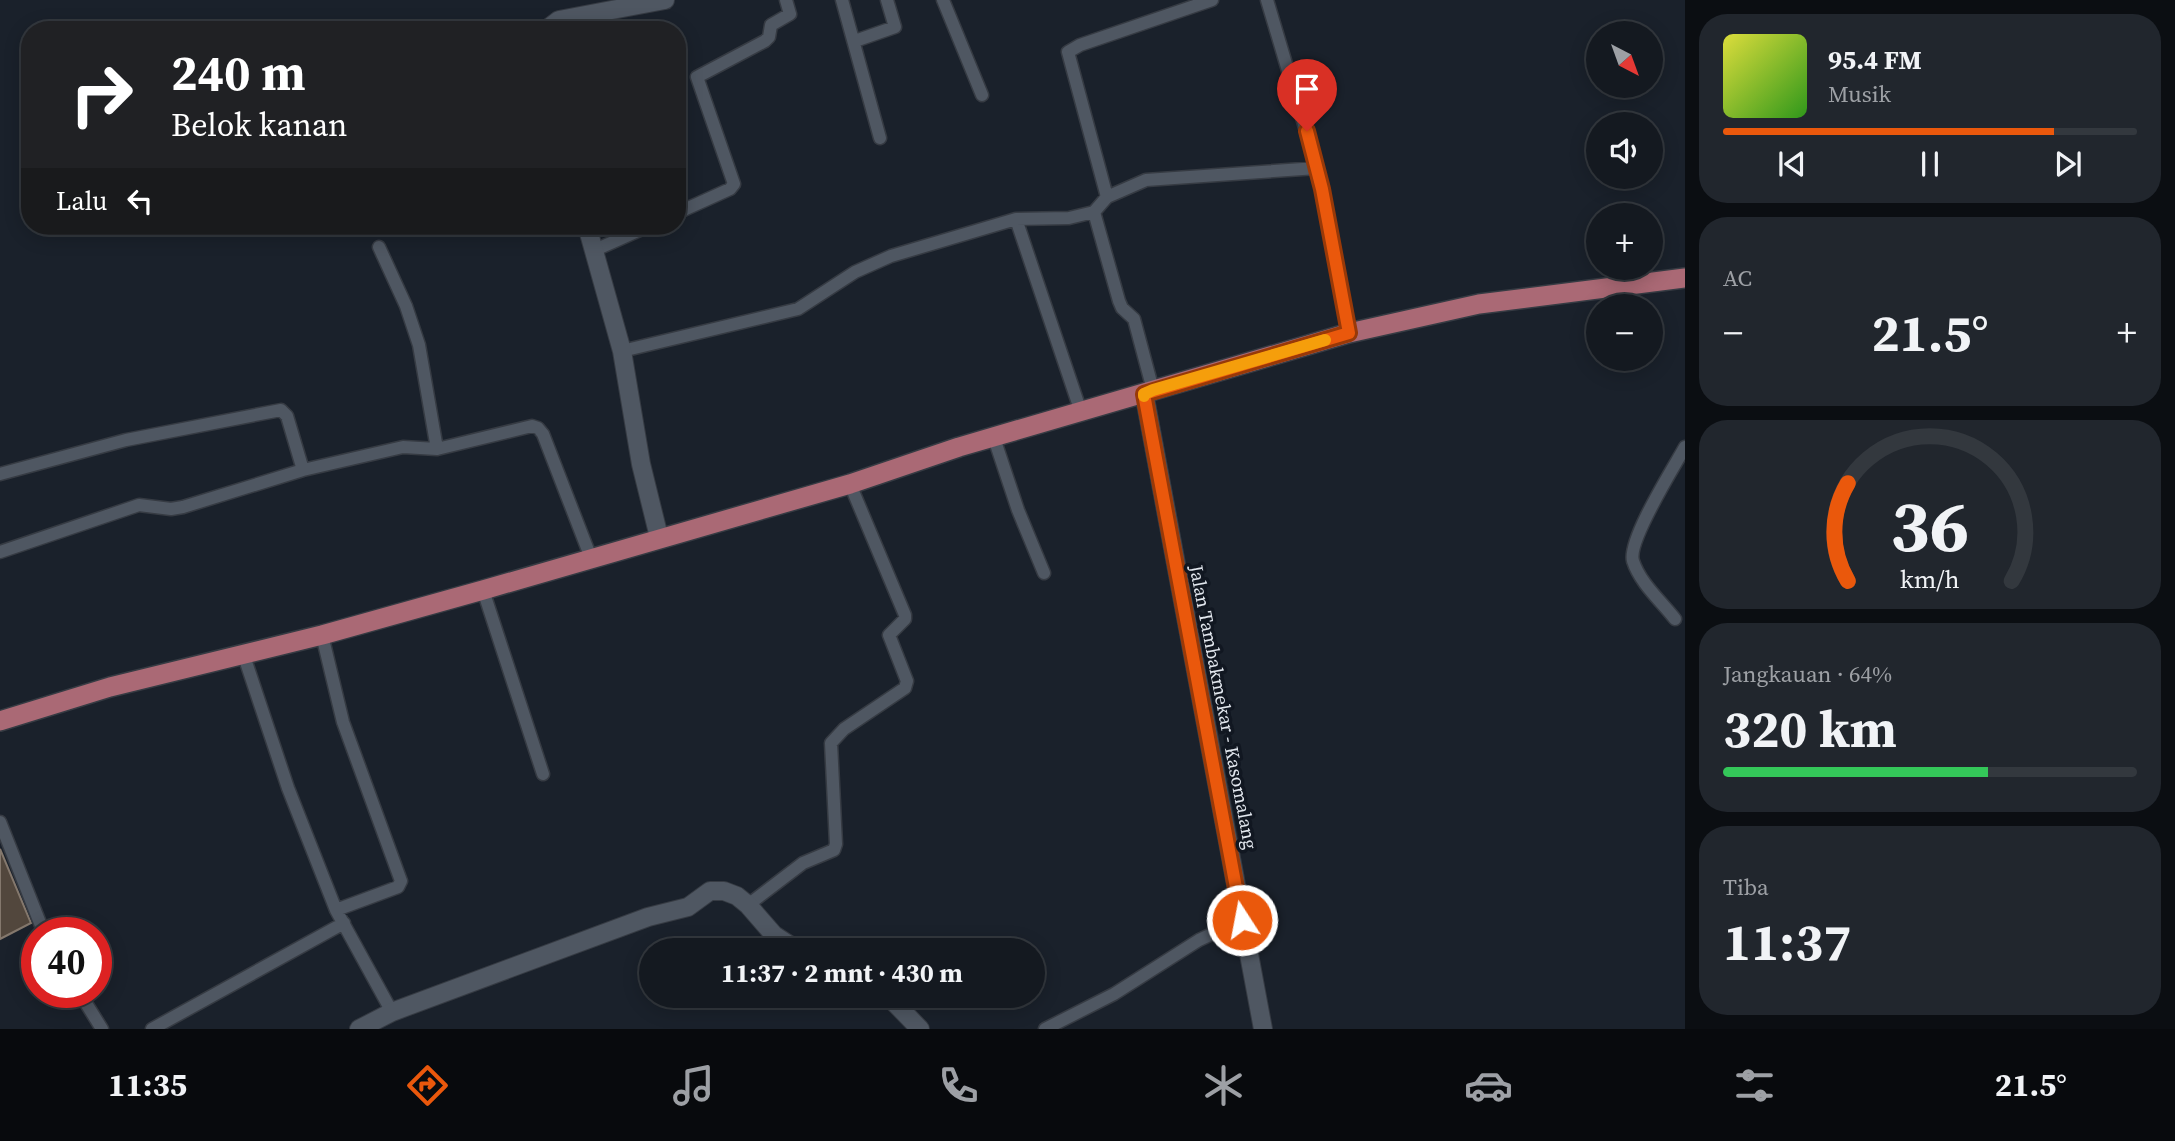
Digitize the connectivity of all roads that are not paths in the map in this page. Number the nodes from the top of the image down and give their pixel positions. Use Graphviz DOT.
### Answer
graph roads {
  1 [pos="665,0"];
  2 [pos="786,0"];
  3 [pos="842,0"];
  4 [pos="887,0"];
  5 [pos="943,0"];
  6 [pos="1212,0"];
  7 [pos="1267,0"];
  8 [pos="558,21"];
  9 [pos="855,41"];
  10 [pos="982,95"];
  11 [pos="880,138"];
  12 [pos="1317,168"];
  13 [pos="1107,197"];
  14 [pos="686,209"];
  15 [pos="1094,212"];
  16 [pos="1016,219"];
  17 [pos="590,235"];
  18 [pos="628,235"];
  19 [pos="379,247"];
  20 [pos="594,250"];
  21 [pos="1685,278"];
  22 [pos="1349,333"];
  23 [pos="622,351"];
  24 [pos="1148,392"];
  25 [pos="1081,412"];
  26 [pos="994,438"];
  27 [pos="1685,447"];
  28 [pos="437,449"];
  29 [pos="303,470"];
  30 [pos="0,474"];
  31 [pos="850,484"];
  32 [pos="659,537"];
  33 [pos="0,552"];
  34 [pos="591,558"];
  35 [pos="1044,573"];
  36 [pos="483,590"];
  37 [pos="1675,619"];
  38 [pos="322,635"];
  39 [pos="244,656"];
  40 [pos="0,721"];
  41 [pos="543,774"];
  42 [pos="0,822"];
  43 [pos="748,905"];
  44 [pos="337,910"];
  45 [pos="38,917"];
  46 [pos="1242,920"];
  47 [pos="344,923"];
  48 [pos="779,938"];
  49 [pos="89,1008"];
  50 [pos="900,1008"];
  51 [pos="383,1020"];
  52 [pos="102,1029"];
  53 [pos="152,1029"];
  54 [pos="359,1029"];
  55 [pos="920,1029"];
  56 [pos="1045,1029"];
  57 [pos="1262,1029"];
  1 -- 8 [label="street"];
  2 -- 14 [label="street"];
  3 -- 9 [label="street"];
  4 -- 9 [label="street"];
  5 -- 10 [label="street"];
  6 -- 13 [label="street"];
  7 -- 12 [label="street"];
  9 -- 11 [label="street"];
  12 -- 13 [label="street"];
  12 -- 22 [label="street"];
  13 -- 15 [label="street"];
  15 -- 16 [label="street"];
  15 -- 24 [label="street"];
  16 -- 23 [label="street"];
  16 -- 25 [label="street"];
  17 -- 20 [label="street"];
  18 -- 20 [label="street"];
  19 -- 28 [label="street"];
  20 -- 23 [label="street"];
  21 -- 22 [label="main road"];
  22 -- 24 [label="main road"];
  23 -- 32 [label="street"];
  24 -- 25 [label="main road"];
  24 -- 46 [label="street, Jalan Tambakmekar - Kasomalang"];
  25 -- 26 [label="main road"];
  26 -- 31 [label="main road"];
  26 -- 35 [label="street"];
  27 -- 37 [label="street"];
  28 -- 29 [label="street"];
  28 -- 34 [label="street"];
  29 -- 30 [label="street"];
  29 -- 33 [label="street"];
  31 -- 32 [label="main road"];
  31 -- 43 [label="street"];
  32 -- 34 [label="main road"];
  34 -- 36 [label="main road"];
  36 -- 38 [label="main road"];
  36 -- 41 [label="street"];
  38 -- 39 [label="main road"];
  38 -- 44 [label="street"];
  39 -- 40 [label="main road"];
  39 -- 44 [label="street"];
  42 -- 45 [label="street"];
  43 -- 48 [label="street"];
  43 -- 51 [label="street"];
  44 -- 47 [label="street"];
  46 -- 56 [label="street"];
  46 -- 57 [label="street, Jalan Tambakmekar - Kasomalang"];
  47 -- 51 [label="street"];
  47 -- 53 [label="street"];
  49 -- 52 [label="street"];
  50 -- 55 [label="street"];
  51 -- 54 [label="street"];
}
